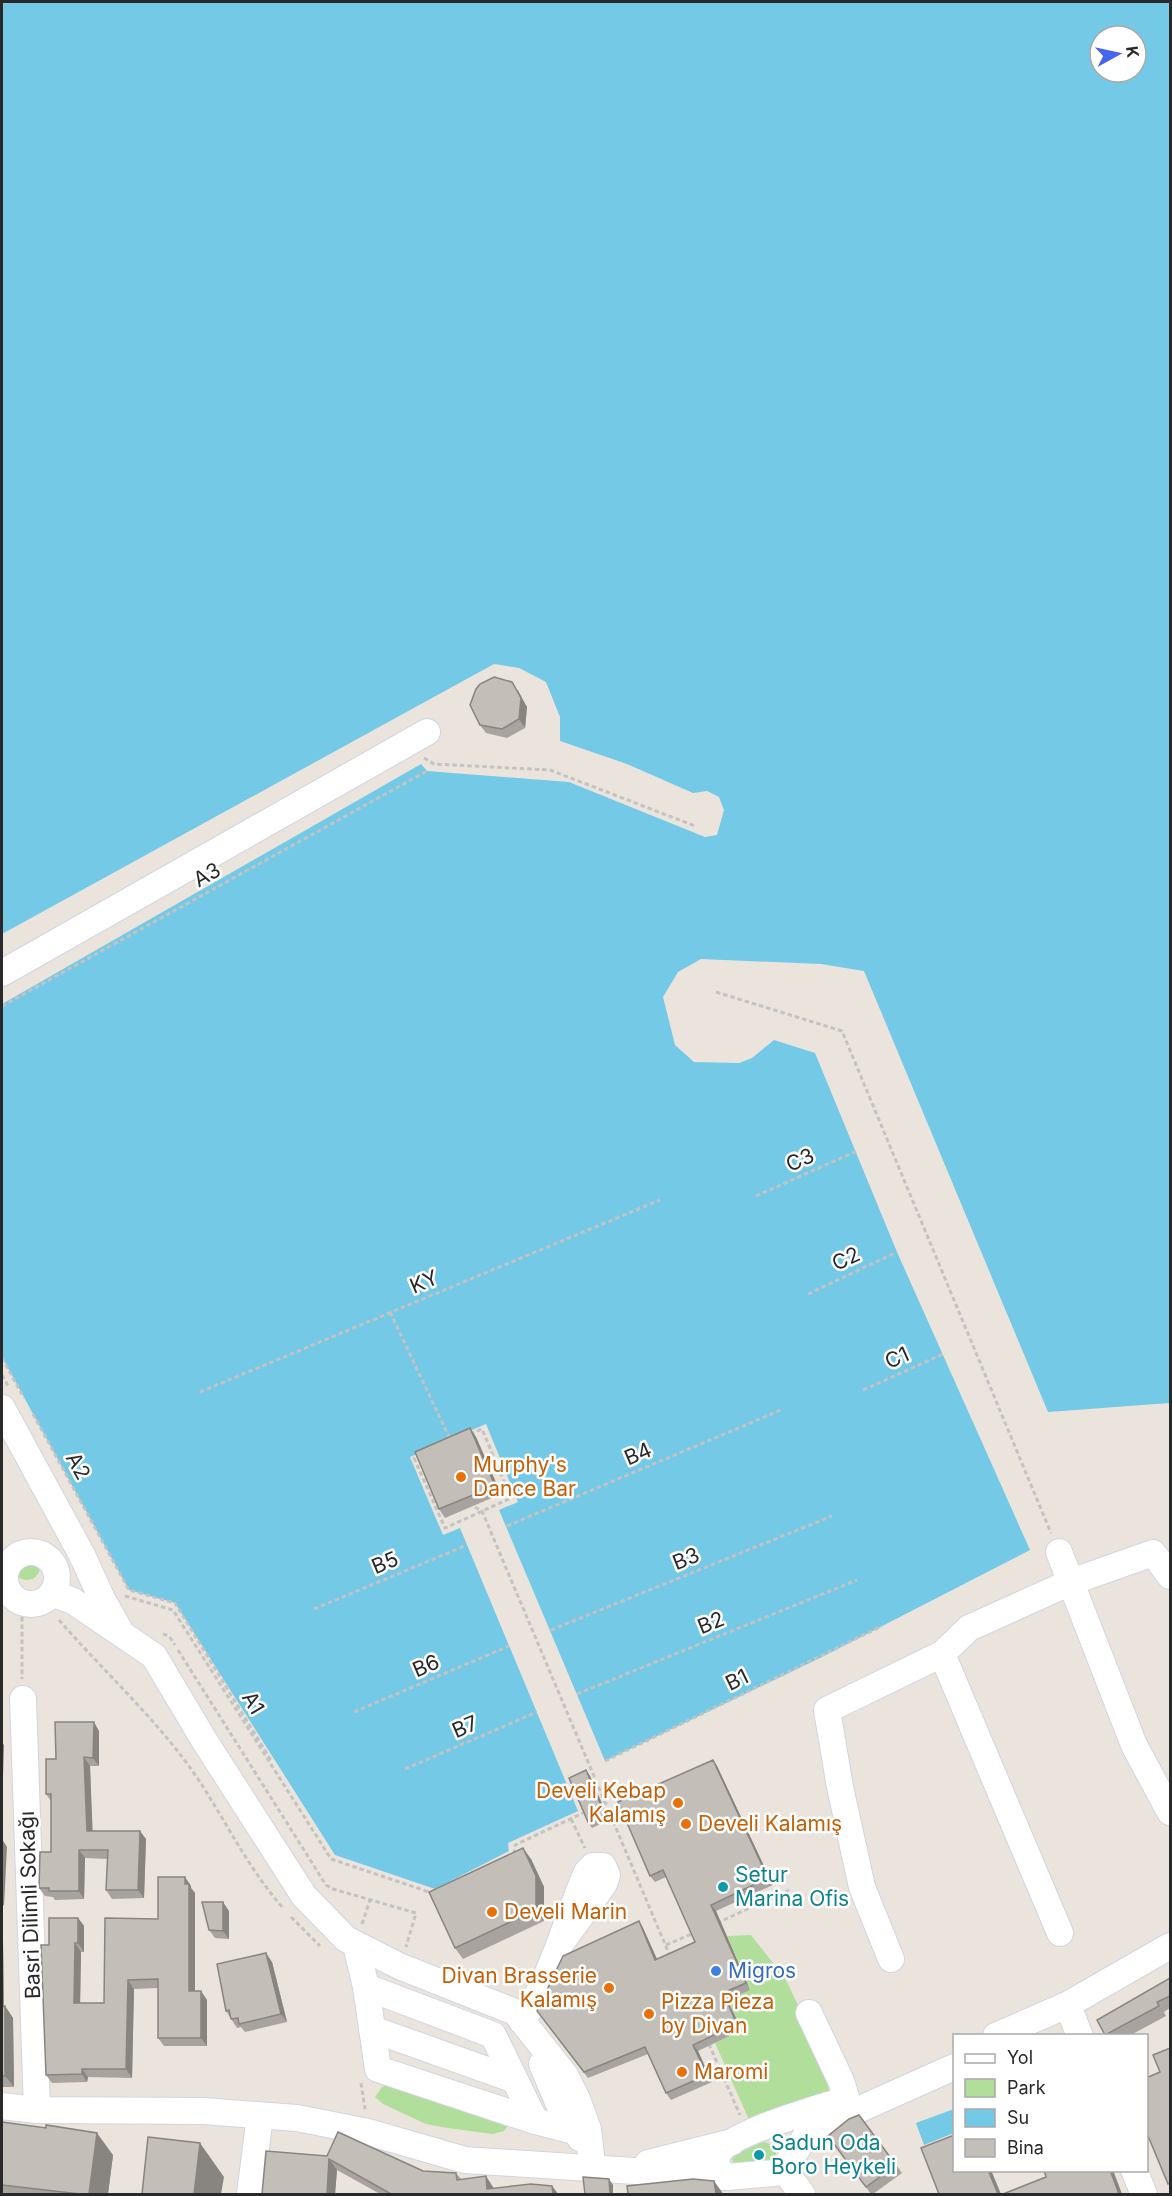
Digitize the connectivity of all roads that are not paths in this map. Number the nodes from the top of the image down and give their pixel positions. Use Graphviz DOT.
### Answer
graph roads {
  1 [pos="424,744"];
  2 [pos="2,973"];
  3 [pos="13,1400"];
  4 [pos="1059,1552"];
  5 [pos="4,1570"];
  6 [pos="1170,1576"];
  7 [pos="1071,1582"];
  8 [pos="52,1602"];
  9 [pos="122,1634"];
  10 [pos="942,1654"];
  11 [pos="23,1699"];
  12 [pos="1170,1812"];
  13 [pos="593,1866"];
  14 [pos="1060,1933"];
  15 [pos="356,1945"];
  16 [pos="1170,1946"];
  17 [pos="891,1959"];
  18 [pos="1170,1963"];
  19 [pos="366,1987"];
  20 [pos="809,2013"];
  21 [pos="525,2024"];
  22 [pos="1076,2026"];
  23 [pos="372,2029"];
  24 [pos="1001,2034"];
  25 [pos="1036,2034"];
  26 [pos="953,2053"];
  27 [pos="953,2067"];
  28 [pos="515,2080"];
  29 [pos="847,2100"];
  30 [pos="2,2106"];
  31 [pos="37,2110"];
  32 [pos="260,2116"];
  33 [pos="535,2121"];
  34 [pos="574,2131"];
  35 [pos="749,2134"];
  36 [pos="790,2161"];
  37 [pos="601,2164"];
  38 [pos="1135,2172"];
  39 [pos="726,2177"];
  40 [pos="250,2194"];
  41 [pos="802,2194"];
  42 [pos="1144,2194"];
  1 -- 2 [label="street"];
  3 -- 9 [label="street"];
  4 -- 7 [label="street"];
  5 -- 8 [label="street"];
  5 -- 8 [label="street"];
  6 -- 7 [label="street"];
  7 -- 10 [label="street"];
  7 -- 12 [label="street"];
  8 -- 9 [label="street"];
  9 -- 15 [label="street"];
  10 -- 14 [label="street"];
  10 -- 17 [label="street"];
  11 -- 31 [label="street, Basri Dilimli Sokağı"];
  13 -- 21 [label="street"];
  15 -- 19 [label="street"];
  15 -- 21 [label="street"];
  16 -- 24 [label="street"];
  18 -- 22 [label="street"];
  19 -- 23 [label="street"];
  19 -- 28 [label="street"];
  20 -- 29 [label="street"];
  21 -- 34 [label="street"];
  21 -- 37 [label="street"];
  22 -- 25 [label="street"];
  23 -- 28 [label="street"];
  23 -- 33 [label="street"];
  26 -- 29 [label="street"];
  27 -- 36 [label="street"];
  28 -- 33 [label="street"];
  29 -- 35 [label="street"];
  30 -- 31 [label="street"];
  31 -- 32 [label="street"];
  32 -- 37 [label="street"];
  32 -- 40 [label="street"];
  33 -- 34 [label="street"];
  34 -- 37 [label="street"];
  35 -- 36 [label="street"];
  35 -- 37 [label="street"];
  35 -- 39 [label="street"];
  36 -- 39 [label="street"];
  36 -- 41 [label="street"];
  37 -- 39 [label="street"];
  38 -- 42 [label="street"];
}
